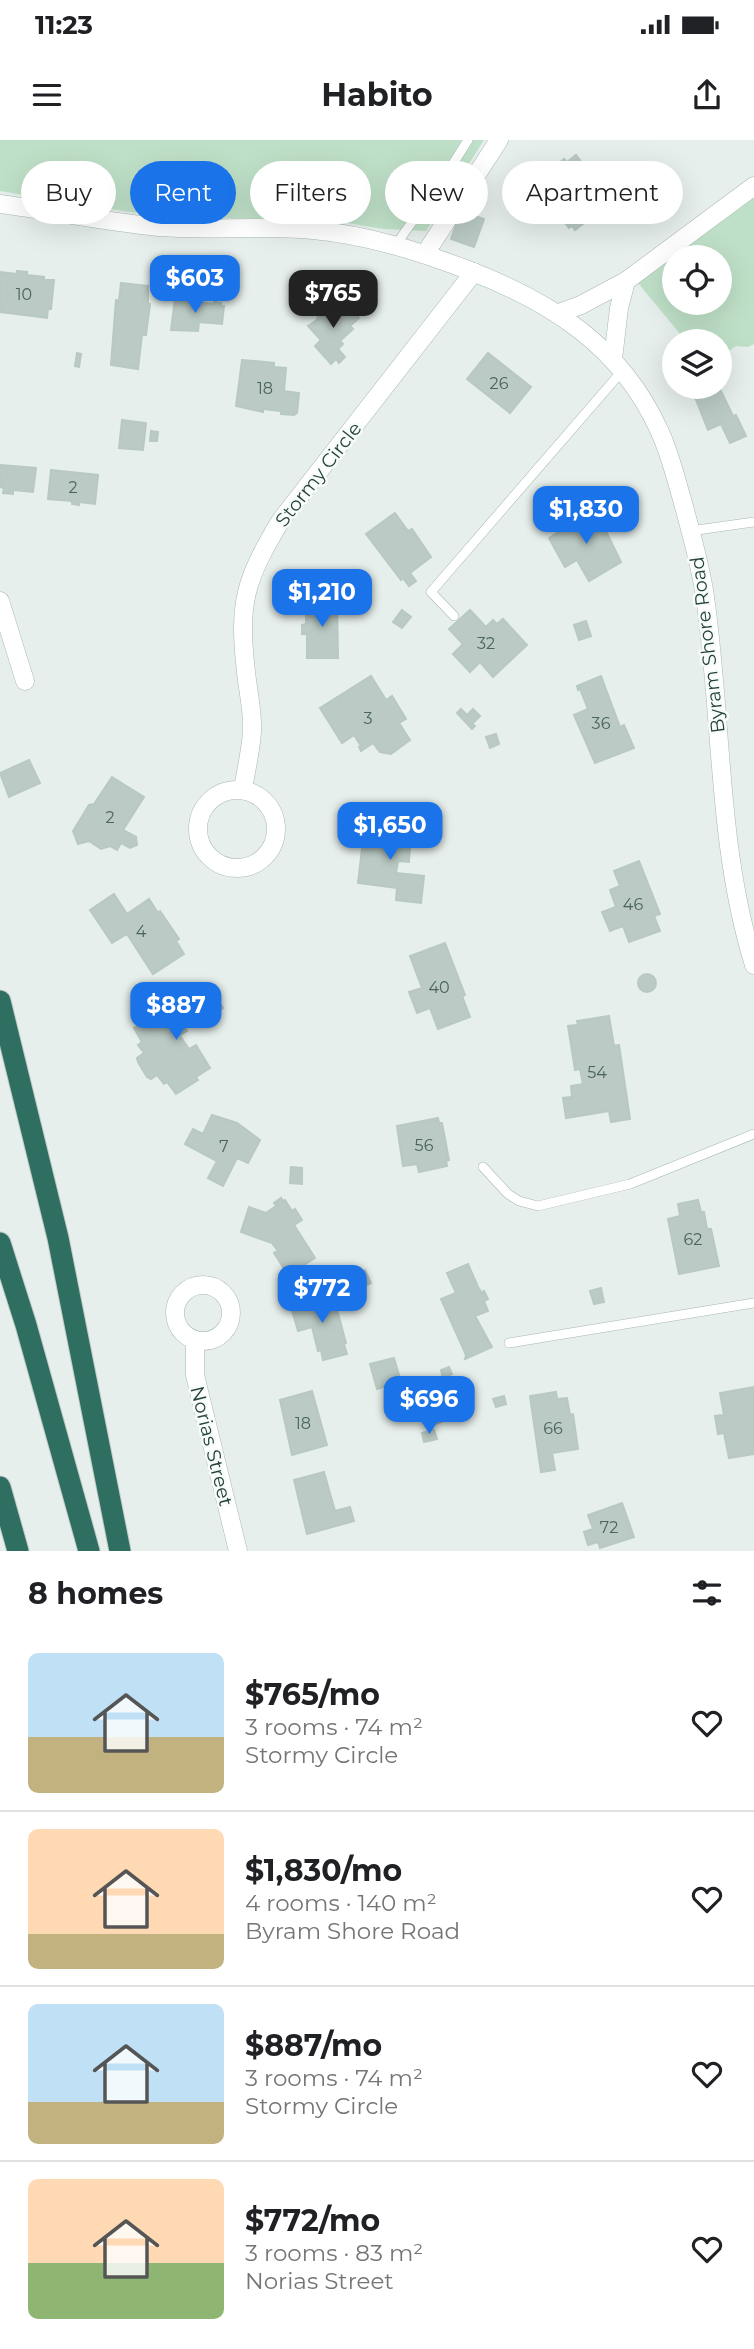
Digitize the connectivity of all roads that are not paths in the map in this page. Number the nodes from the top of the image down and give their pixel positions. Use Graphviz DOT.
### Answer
graph roads {
  1 [pos="468,140"];
  2 [pos="499,140"];
  3 [pos="754,186"];
  4 [pos="0,204"];
  5 [pos="395,246"];
  6 [pos="425,254"];
  7 [pos="474,272"];
  8 [pos="626,281"];
  9 [pos="559,313"];
  10 [pos="618,365"];
  11 [pos="754,522"];
  12 [pos="690,531"];
  13 [pos="0,601"];
  14 [pos="454,616"];
  15 [pos="25,681"];
  16 [pos="243,789"];
  17 [pos="754,965"];
  18 [pos="0,1001"];
  19 [pos="754,1134"];
  20 [pos="483,1167"];
  21 [pos="0,1243"];
  22 [pos="754,1303"];
  23 [pos="195,1340"];
  24 [pos="509,1343"];
  25 [pos="0,1487"];
  26 [pos="0,1531"];
  27 [pos="7,1551"];
  28 [pos="18,1551"];
  29 [pos="89,1551"];
  30 [pos="120,1551"];
  31 [pos="238,1551"];
  1 -- 5 [label="lane"];
  2 -- 6 [label="street"];
  3 -- 8 [label="street"];
  4 -- 5 [label="street, Byram Shore Road"];
  5 -- 6 [label="street, Byram Shore Road"];
  6 -- 7 [label="street, Byram Shore Road"];
  7 -- 9 [label="street, Byram Shore Road"];
  7 -- 16 [label="street, Stormy Circle"];
  8 -- 9 [label="street"];
  8 -- 10 [label="street"];
  9 -- 10 [label="street, Byram Shore Road"];
  10 -- 12 [label="street, Byram Shore Road"];
  10 -- 14 [label="lane"];
  11 -- 12 [label="lane"];
  12 -- 17 [label="street, Byram Shore Road"];
  13 -- 15 [label="street"];
  16 -- 16 [label="street"];
  18 -- 30 [label="highway"];
  19 -- 20 [label="lane"];
  21 -- 29 [label="highway"];
  22 -- 24 [label="lane"];
  23 -- 31 [label="street, Norias Street"];
  25 -- 28 [label="highway"];
  26 -- 27 [label="highway"];
}
